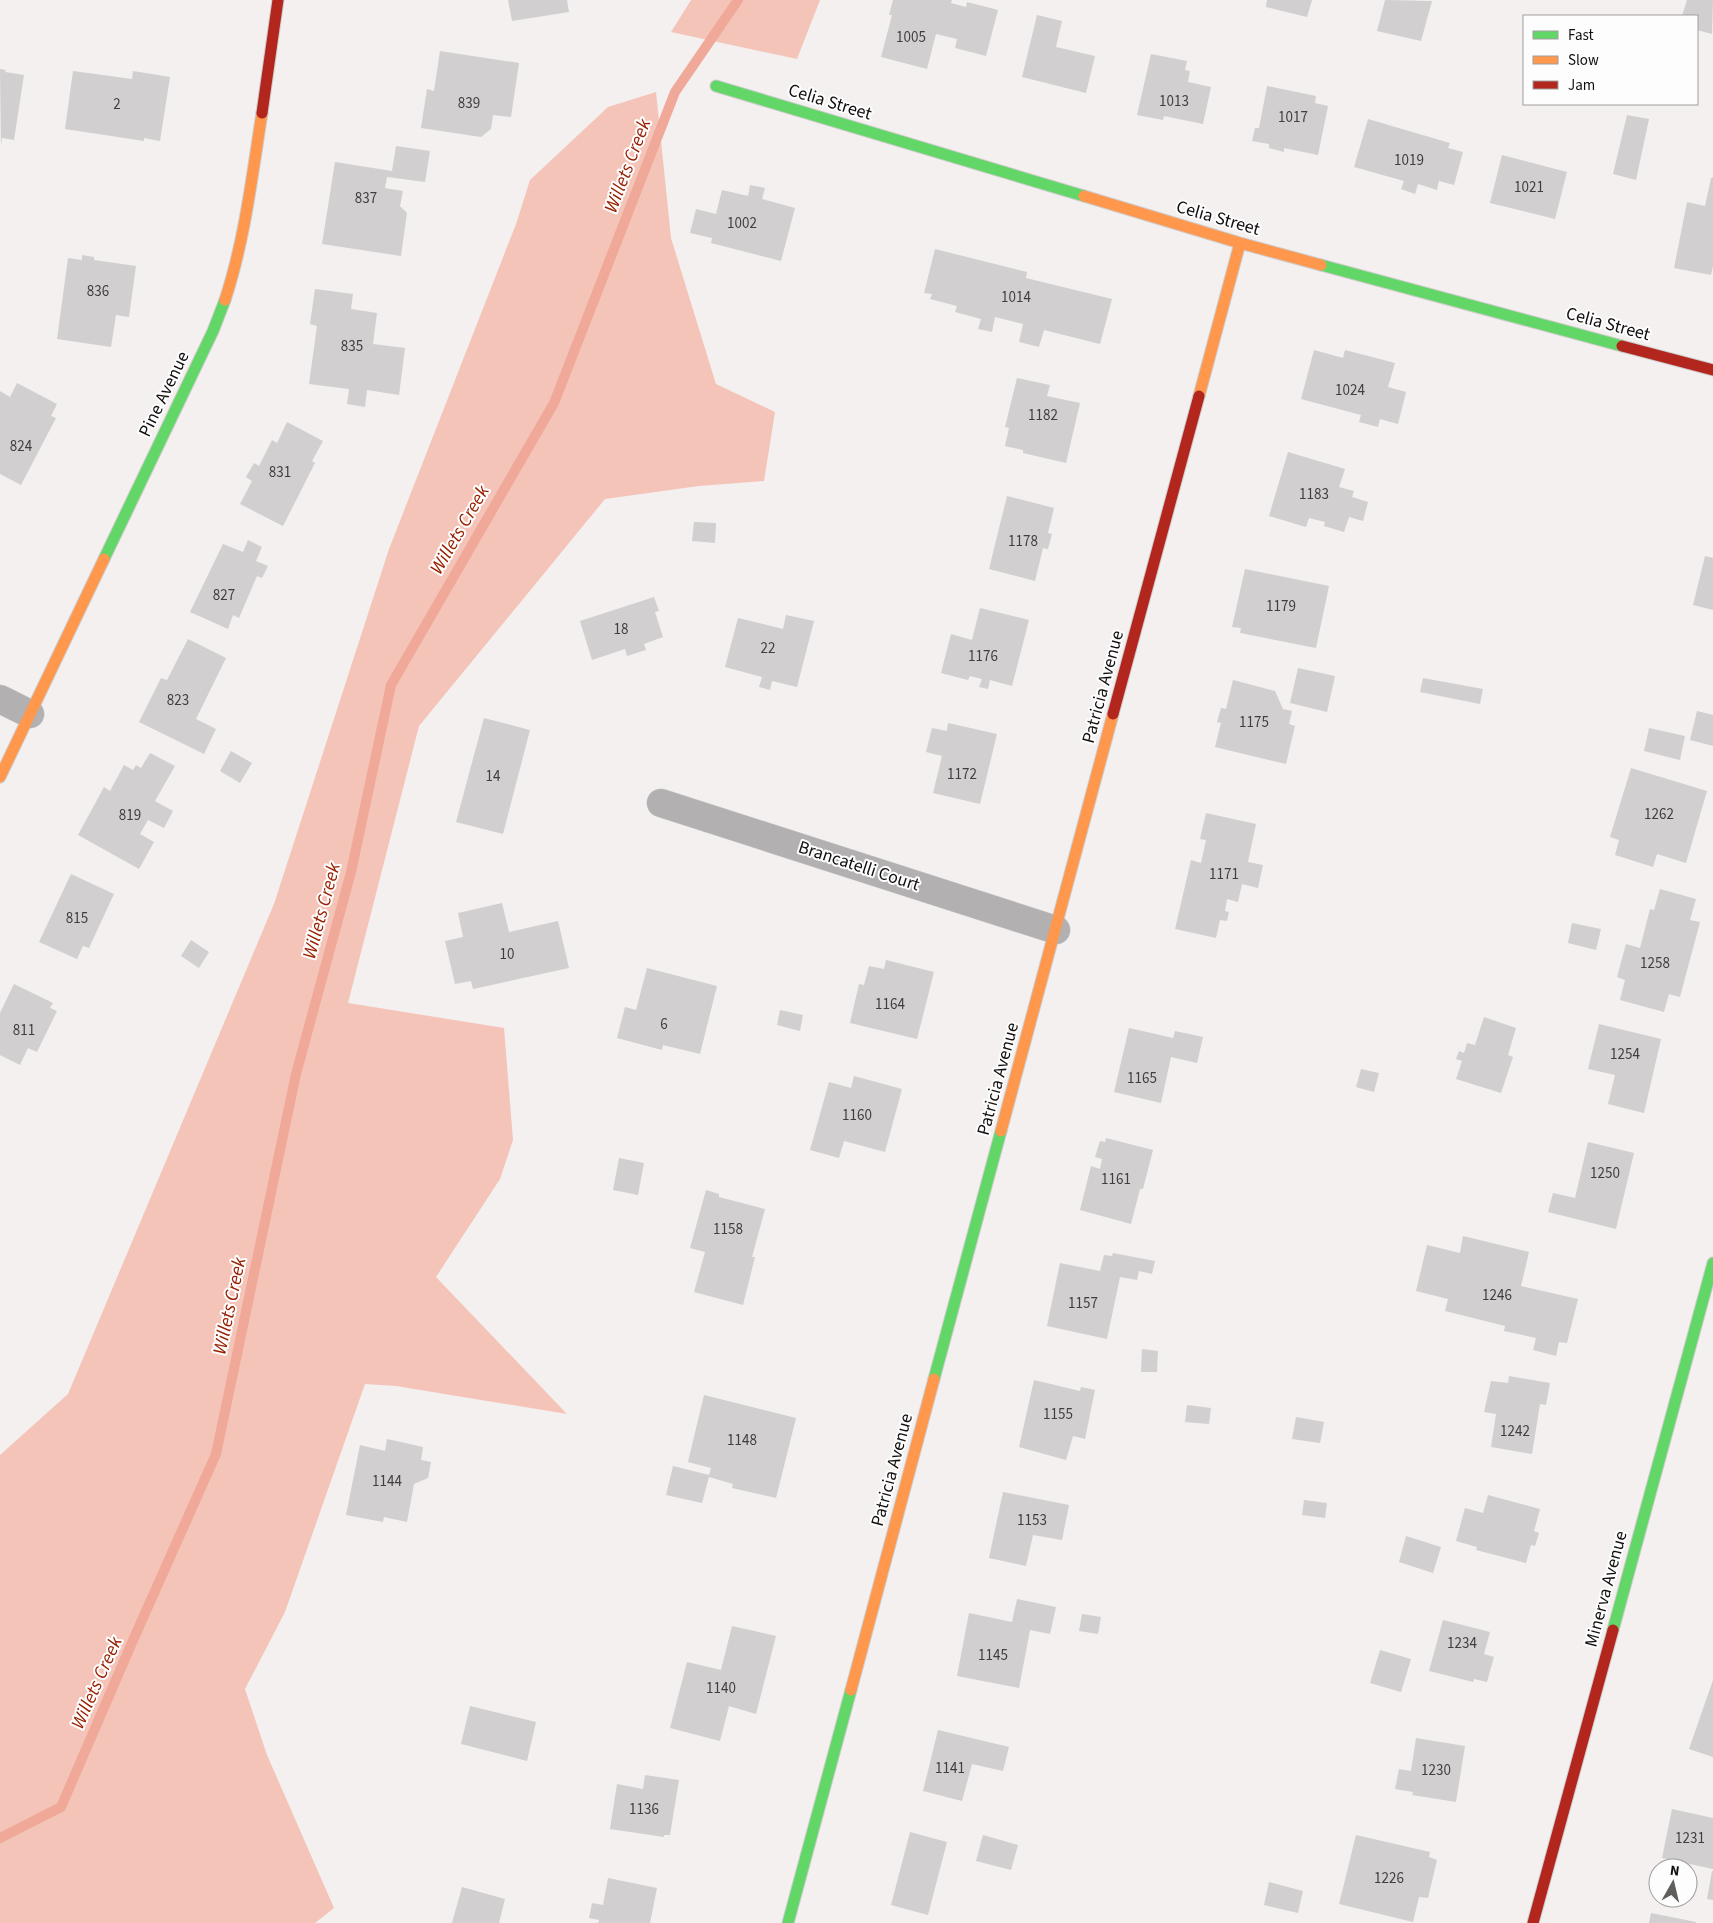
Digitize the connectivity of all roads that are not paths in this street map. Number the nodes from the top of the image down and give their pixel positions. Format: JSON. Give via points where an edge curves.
{"nodes":[{"id":1,"x":278,"y":0,"type":"edge"},
{"id":2,"x":716,"y":86,"type":"dead end"},
{"id":3,"x":1240,"y":243,"type":"junction"},
{"id":4,"x":1713,"y":370,"type":"edge"},
{"id":5,"x":0,"y":700,"type":"edge"},
{"id":6,"x":30,"y":714,"type":"junction"},
{"id":7,"x":0,"y":777,"type":"edge"},
{"id":8,"x":661,"y":803,"type":"dead end"},
{"id":9,"x":1056,"y":930,"type":"junction"},
{"id":10,"x":1713,"y":1263,"type":"edge"},
{"id":11,"x":788,"y":1923,"type":"edge"},
{"id":12,"x":1532,"y":1923,"type":"edge"}],
"edges":[{"from":1,"to":6,"type":"street","name":"Pine Avenue","via":[[246,220],[227,296],[210,339]]},
{"from":2,"to":3,"type":"street","name":"Celia Street"},
{"from":3,"to":4,"type":"street","name":"Celia Street"},
{"from":3,"to":9,"type":"street","name":"Patricia Avenue"},
{"from":5,"to":6,"type":"street"},
{"from":6,"to":7,"type":"street","name":"Pine Avenue"},
{"from":8,"to":9,"type":"street","name":"Brancatelli Court"},
{"from":9,"to":11,"type":"street","name":"Patricia Avenue"},
{"from":10,"to":12,"type":"street","name":"Minerva Avenue"}]}
